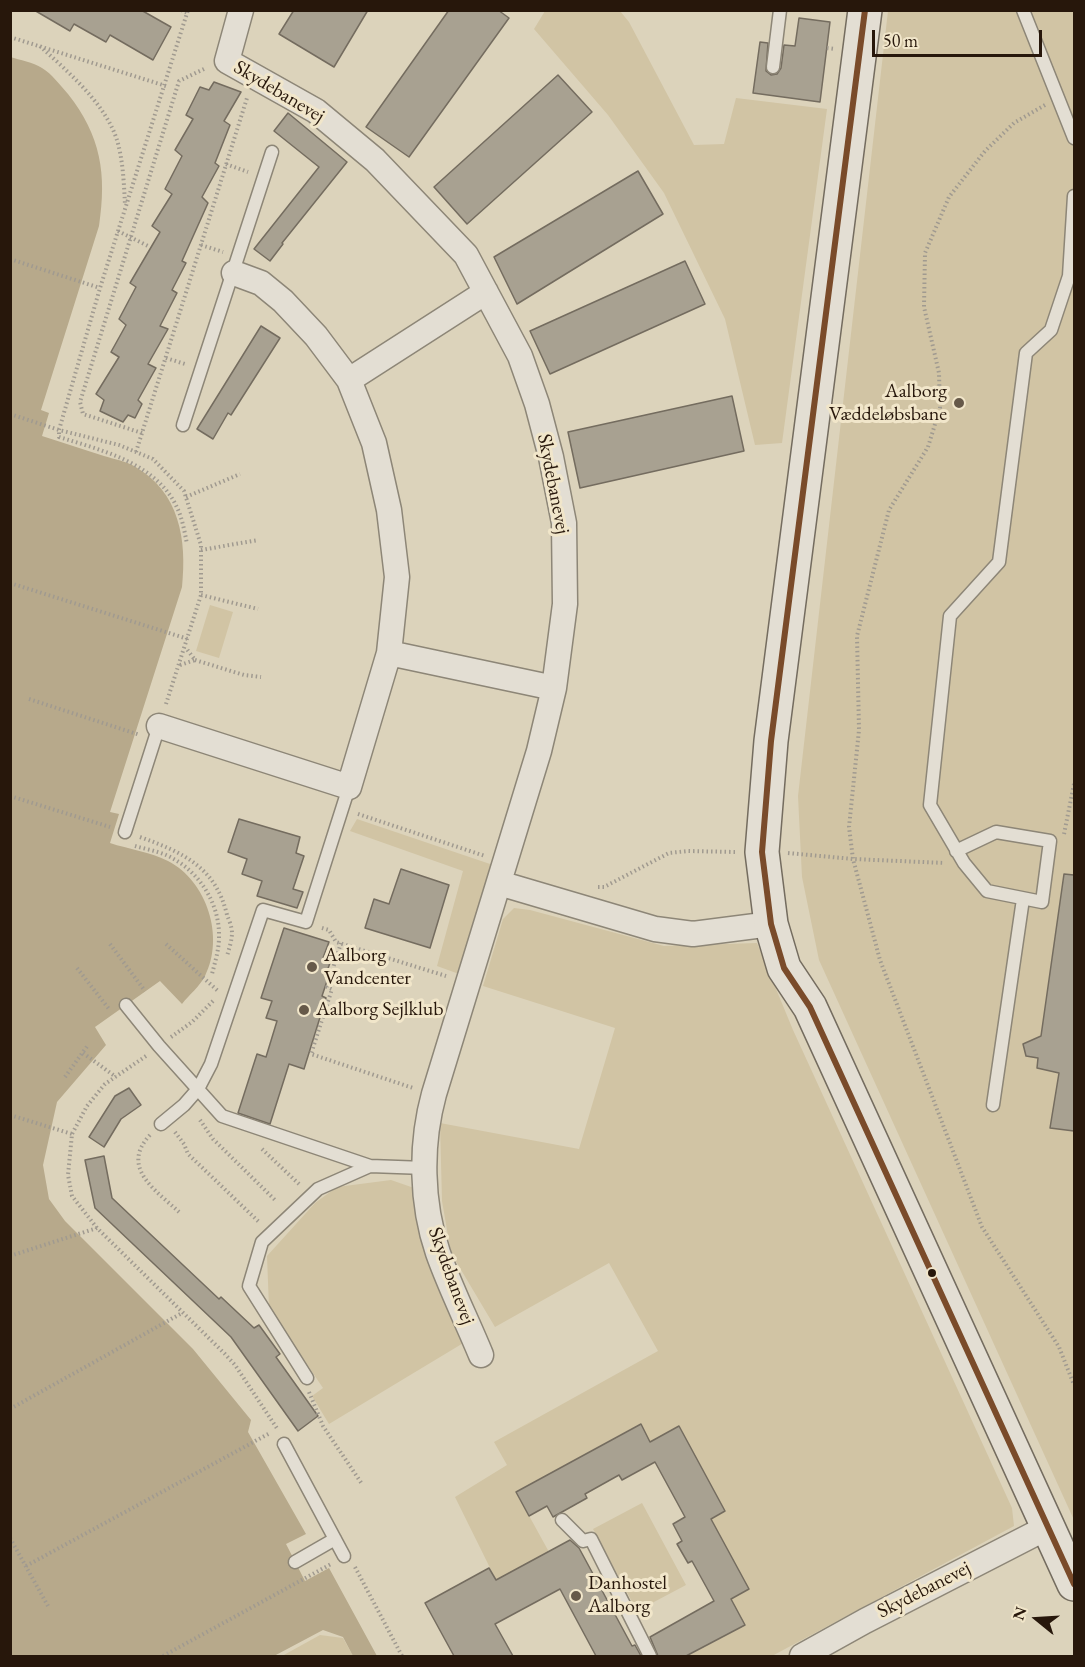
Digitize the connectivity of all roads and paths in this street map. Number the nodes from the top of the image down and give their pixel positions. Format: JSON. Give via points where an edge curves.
{"nodes":[{"id":1,"x":181,"y":10,"type":"edge"},
{"id":2,"x":241,"y":10,"type":"edge"},
{"id":3,"x":780,"y":10,"type":"edge"},
{"id":4,"x":1023,"y":10,"type":"edge"},
{"id":5,"x":860,"y":11,"type":"edge"},
{"id":6,"x":188,"y":12,"type":"edge"},
{"id":7,"x":10,"y":37,"type":"edge"},
{"id":8,"x":40,"y":46,"type":"junction"},
{"id":9,"x":227,"y":61,"type":"junction"},
{"id":10,"x":773,"y":67,"type":"dead end"},
{"id":11,"x":254,"y":76,"type":"junction"},
{"id":12,"x":166,"y":86,"type":"junction"},
{"id":13,"x":1074,"y":138,"type":"edge"},
{"id":14,"x":272,"y":152,"type":"dead end"},
{"id":15,"x":1074,"y":196,"type":"edge"},
{"id":16,"x":125,"y":210,"type":"junction"},
{"id":17,"x":118,"y":231,"type":"junction"},
{"id":18,"x":131,"y":237,"type":"junction"},
{"id":19,"x":148,"y":246,"type":"dead end"},
{"id":20,"x":10,"y":259,"type":"edge"},
{"id":21,"x":234,"y":273,"type":"junction"},
{"id":22,"x":100,"y":288,"type":"junction"},
{"id":23,"x":486,"y":292,"type":"junction"},
{"id":24,"x":349,"y":380,"type":"junction"},
{"id":25,"x":10,"y":414,"type":"edge"},
{"id":26,"x":183,"y":425,"type":"dead end"},
{"id":27,"x":59,"y":430,"type":"junction"},
{"id":28,"x":142,"y":433,"type":"junction"},
{"id":29,"x":136,"y":452,"type":"junction"},
{"id":30,"x":240,"y":474,"type":"dead end"},
{"id":31,"x":186,"y":497,"type":"junction"},
{"id":32,"x":258,"y":540,"type":"dead end"},
{"id":33,"x":187,"y":544,"type":"dead end"},
{"id":34,"x":201,"y":550,"type":"junction"},
{"id":35,"x":10,"y":583,"type":"edge"},
{"id":36,"x":201,"y":595,"type":"junction"},
{"id":37,"x":258,"y":609,"type":"dead end"},
{"id":38,"x":188,"y":639,"type":"junction"},
{"id":39,"x":185,"y":647,"type":"junction"},
{"id":40,"x":389,"y":653,"type":"junction"},
{"id":41,"x":195,"y":660,"type":"junction"},
{"id":42,"x":179,"y":665,"type":"junction"},
{"id":43,"x":261,"y":677,"type":"dead end"},
{"id":44,"x":554,"y":688,"type":"junction"},
{"id":45,"x":29,"y":699,"type":"dead end"},
{"id":46,"x":157,"y":733,"type":"junction"},
{"id":47,"x":1074,"y":784,"type":"edge"},
{"id":48,"x":10,"y":796,"type":"edge"},
{"id":49,"x":346,"y":798,"type":"junction"},
{"id":50,"x":123,"y":831,"type":"junction"},
{"id":51,"x":1050,"y":841,"type":"junction"},
{"id":52,"x":956,"y":851,"type":"junction"},
{"id":53,"x":762,"y":852,"type":"junction"},
{"id":54,"x":964,"y":863,"type":"junction"},
{"id":55,"x":502,"y":873,"type":"junction"},
{"id":56,"x":593,"y":888,"type":"dead end"},
{"id":57,"x":1023,"y":899,"type":"junction"},
{"id":58,"x":306,"y":922,"type":"junction"},
{"id":59,"x":771,"y":924,"type":"junction"},
{"id":60,"x":341,"y":943,"type":"junction"},
{"id":61,"x":110,"y":944,"type":"dead end"},
{"id":62,"x":166,"y":944,"type":"dead end"},
{"id":63,"x":77,"y":968,"type":"dead end"},
{"id":64,"x":212,"y":974,"type":"dead end"},
{"id":65,"x":467,"y":983,"type":"junction"},
{"id":66,"x":146,"y":991,"type":"dead end"},
{"id":67,"x":221,"y":993,"type":"dead end"},
{"id":68,"x":126,"y":1005,"type":"dead end"},
{"id":69,"x":113,"y":1015,"type":"dead end"},
{"id":70,"x":88,"y":1045,"type":"dead end"},
{"id":71,"x":83,"y":1053,"type":"junction"},
{"id":72,"x":65,"y":1077,"type":"dead end"},
{"id":73,"x":117,"y":1077,"type":"dead end"},
{"id":74,"x":198,"y":1089,"type":"junction"},
{"id":75,"x":434,"y":1094,"type":"junction"},
{"id":76,"x":993,"y":1105,"type":"dead end"},
{"id":77,"x":10,"y":1115,"type":"edge"},
{"id":78,"x":164,"y":1122,"type":"junction"},
{"id":79,"x":72,"y":1134,"type":"dead end"},
{"id":80,"x":213,"y":1139,"type":"dead end"},
{"id":81,"x":255,"y":1142,"type":"dead end"},
{"id":82,"x":370,"y":1166,"type":"junction"},
{"id":83,"x":425,"y":1168,"type":"junction"},
{"id":84,"x":311,"y":1196,"type":"junction"},
{"id":85,"x":275,"y":1200,"type":"dead end"},
{"id":86,"x":180,"y":1213,"type":"dead end"},
{"id":87,"x":97,"y":1228,"type":"dead end"},
{"id":88,"x":271,"y":1233,"type":"junction"},
{"id":89,"x":10,"y":1256,"type":"edge"},
{"id":90,"x":182,"y":1313,"type":"dead end"},
{"id":91,"x":481,"y":1355,"type":"dead end"},
{"id":92,"x":307,"y":1378,"type":"joint"},
{"id":93,"x":10,"y":1409,"type":"edge"},
{"id":94,"x":278,"y":1430,"type":"dead end"},
{"id":95,"x":284,"y":1444,"type":"dead end"},
{"id":96,"x":362,"y":1484,"type":"dead end"},
{"id":97,"x":562,"y":1520,"type":"dead end"},
{"id":98,"x":1048,"y":1527,"type":"junction"},
{"id":99,"x":10,"y":1538,"type":"edge"},
{"id":100,"x":335,"y":1539,"type":"junction"},
{"id":101,"x":344,"y":1556,"type":"junction"},
{"id":102,"x":295,"y":1562,"type":"dead end"},
{"id":103,"x":26,"y":1566,"type":"junction"},
{"id":104,"x":1074,"y":1584,"type":"edge"},
{"id":105,"x":48,"y":1606,"type":"dead end"},
{"id":106,"x":163,"y":1656,"type":"edge"},
{"id":107,"x":402,"y":1656,"type":"edge"},
{"id":108,"x":650,"y":1656,"type":"edge"},
{"id":109,"x":802,"y":1656,"type":"edge"}],
"edges":[{"from":1,"to":6,"type":"path"},
{"from":2,"to":9,"type":"street","name":"Skydebanevej"},
{"from":3,"to":10,"type":"lane"},
{"from":4,"to":13,"type":"lane"},
{"from":5,"to":53,"type":"street","via":[[771,741]]},
{"from":6,"to":12,"type":"path"},
{"from":7,"to":8,"type":"path"},
{"from":8,"to":12,"type":"path"},
{"from":8,"to":16,"type":"path","via":[[98,105],[117,140]]},
{"from":9,"to":11,"type":"street","name":"Skydebanevej"},
{"from":9,"to":18,"type":"path","via":[[179,81]]},
{"from":11,"to":23,"type":"street","name":"Skydebanevej","via":[[316,111],[375,159],[466,255]]},
{"from":11,"to":28,"type":"path"},
{"from":12,"to":16,"type":"path"},
{"from":14,"to":21,"type":"lane"},
{"from":15,"to":52,"type":"lane","via":[[1069,276],[1051,330],[1026,353],[999,562],[950,616],[930,805]]},
{"from":16,"to":17,"type":"path"},
{"from":17,"to":18,"type":"path"},
{"from":17,"to":22,"type":"path"},
{"from":18,"to":19,"type":"path"},
{"from":18,"to":28,"type":"path","via":[[80,402],[83,414]]},
{"from":20,"to":22,"type":"path"},
{"from":21,"to":24,"type":"street","via":[[261,283],[283,301]]},
{"from":21,"to":26,"type":"lane"},
{"from":22,"to":27,"type":"path"},
{"from":23,"to":24,"type":"street"},
{"from":23,"to":44,"type":"street","name":"Skydebanevej","via":[[527,374],[551,457],[564,524],[565,603]]},
{"from":24,"to":40,"type":"street","via":[[374,443],[389,510],[397,577]]},
{"from":25,"to":27,"type":"path"},
{"from":27,"to":29,"type":"path"},
{"from":27,"to":33,"type":"path","via":[[59,437],[137,465],[163,486],[179,511]]},
{"from":28,"to":29,"type":"path"},
{"from":29,"to":31,"type":"path","via":[[153,459]]},
{"from":30,"to":31,"type":"path"},
{"from":31,"to":34,"type":"path"},
{"from":32,"to":34,"type":"path"},
{"from":34,"to":36,"type":"path"},
{"from":35,"to":38,"type":"path"},
{"from":36,"to":37,"type":"path"},
{"from":36,"to":38,"type":"path"},
{"from":38,"to":39,"type":"path"},
{"from":39,"to":41,"type":"path"},
{"from":39,"to":42,"type":"path"},
{"from":40,"to":44,"type":"street"},
{"from":40,"to":49,"type":"street"},
{"from":41,"to":42,"type":"path"},
{"from":41,"to":43,"type":"path"},
{"from":42,"to":46,"type":"path"},
{"from":44,"to":55,"type":"street","name":"Skydebanevej"},
{"from":45,"to":46,"type":"path"},
{"from":46,"to":49,"type":"street"},
{"from":46,"to":50,"type":"lane"},
{"from":47,"to":51,"type":"path","via":[[1063,839]]},
{"from":48,"to":50,"type":"path"},
{"from":49,"to":55,"type":"path"},
{"from":49,"to":58,"type":"lane"},
{"from":50,"to":64,"type":"path","via":[[117,840],[166,856],[202,884],[217,916],[219,937]]},
{"from":51,"to":52,"type":"lane","via":[[996,832]]},
{"from":51,"to":57,"type":"lane","via":[[1042,902]]},
{"from":52,"to":54,"type":"lane"},
{"from":53,"to":54,"type":"path"},
{"from":53,"to":56,"type":"path","via":[[669,853],[604,887]]},
{"from":53,"to":59,"type":"street"},
{"from":54,"to":57,"type":"lane","via":[[987,891]]},
{"from":55,"to":59,"type":"street","via":[[655,929],[693,934]]},
{"from":55,"to":65,"type":"street","name":"Skydebanevej"},
{"from":57,"to":76,"type":"lane"},
{"from":58,"to":60,"type":"path","via":[[329,930]]},
{"from":58,"to":74,"type":"lane","via":[[262,910],[211,1064]]},
{"from":59,"to":98,"type":"street","via":[[784,968],[810,1007]]},
{"from":60,"to":65,"type":"path"},
{"from":60,"to":75,"type":"path","via":[[327,987],[332,988],[311,1054]]},
{"from":61,"to":66,"type":"path"},
{"from":62,"to":67,"type":"path"},
{"from":63,"to":69,"type":"path"},
{"from":65,"to":75,"type":"street","name":"Skydebanevej"},
{"from":68,"to":74,"type":"lane"},
{"from":70,"to":71,"type":"path"},
{"from":71,"to":72,"type":"path"},
{"from":71,"to":73,"type":"path"},
{"from":74,"to":78,"type":"lane"},
{"from":74,"to":82,"type":"lane","via":[[222,1116]]},
{"from":75,"to":83,"type":"street","name":"Skydebanevej","via":[[428,1115]]},
{"from":77,"to":79,"type":"path"},
{"from":78,"to":86,"type":"path","via":[[142,1147],[139,1170]]},
{"from":78,"to":88,"type":"path","via":[[188,1154]]},
{"from":80,"to":85,"type":"path"},
{"from":81,"to":84,"type":"path"},
{"from":82,"to":83,"type":"lane"},
{"from":82,"to":84,"type":"lane","via":[[318,1189]]},
{"from":83,"to":91,"type":"street","name":"Skydebanevej","via":[[429,1218],[438,1252]]},
{"from":84,"to":88,"type":"lane"},
{"from":87,"to":89,"type":"path"},
{"from":88,"to":92,"type":"lane","via":[[262,1242],[249,1286]]},
{"from":90,"to":93,"type":"path"},
{"from":92,"to":96,"type":"path","via":[[310,1398],[323,1426]]},
{"from":94,"to":103,"type":"path"},
{"from":95,"to":100,"type":"lane"},
{"from":97,"to":108,"type":"lane","via":[[583,1541],[591,1539]]},
{"from":98,"to":104,"type":"street"},
{"from":98,"to":109,"type":"street","name":"Skydebanevej"},
{"from":99,"to":103,"type":"path"},
{"from":100,"to":101,"type":"lane"},
{"from":100,"to":102,"type":"lane"},
{"from":101,"to":106,"type":"path"},
{"from":101,"to":107,"type":"path","via":[[351,1558]]},
{"from":103,"to":105,"type":"path"}]}
